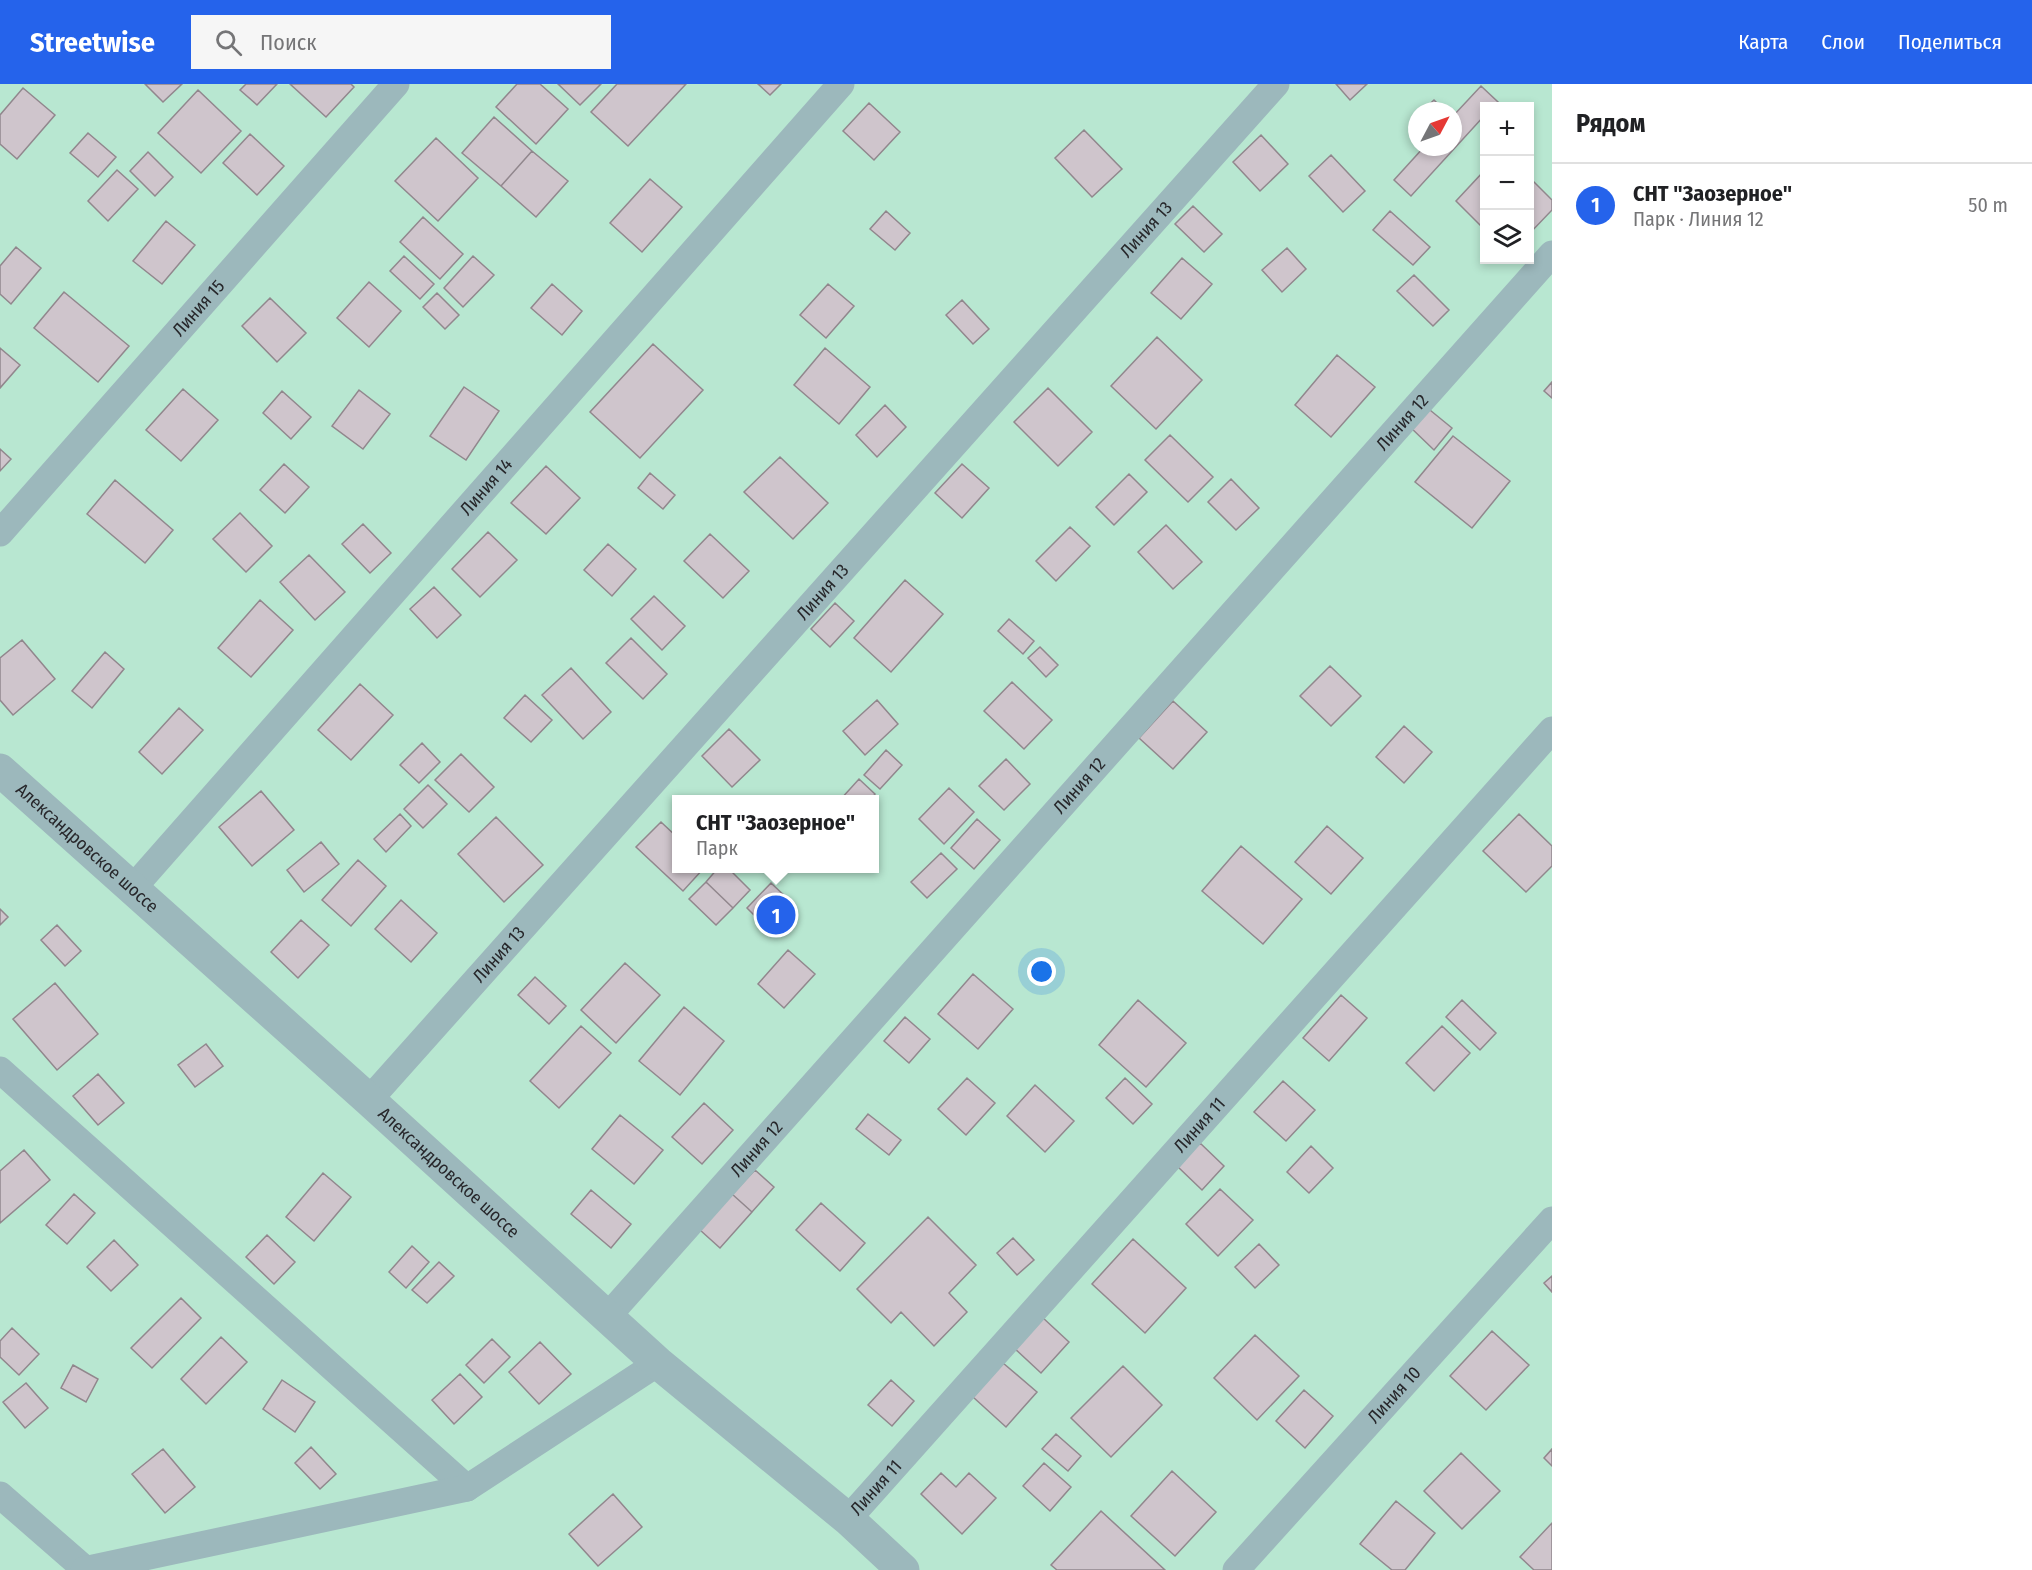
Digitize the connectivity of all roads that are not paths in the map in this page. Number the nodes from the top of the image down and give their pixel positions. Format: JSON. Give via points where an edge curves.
{"nodes":[{"id":1,"x":396,"y":84,"type":"edge"},
{"id":2,"x":841,"y":84,"type":"edge"},
{"id":3,"x":1276,"y":84,"type":"edge"},
{"id":4,"x":1552,"y":254,"type":"edge"},
{"id":5,"x":0,"y":533,"type":"edge"},
{"id":6,"x":1552,"y":730,"type":"edge"},
{"id":7,"x":0,"y":770,"type":"edge"},
{"id":8,"x":132,"y":889,"type":"junction"},
{"id":9,"x":0,"y":1070,"type":"edge"},
{"id":10,"x":369,"y":1100,"type":"junction"},
{"id":11,"x":1552,"y":1220,"type":"edge"},
{"id":12,"x":607,"y":1317,"type":"junction"},
{"id":13,"x":658,"y":1363,"type":"junction"},
{"id":14,"x":467,"y":1488,"type":"junction"},
{"id":15,"x":0,"y":1495,"type":"edge"},
{"id":16,"x":848,"y":1519,"type":"junction"},
{"id":17,"x":85,"y":1570,"type":"edge"},
{"id":18,"x":903,"y":1570,"type":"edge"},
{"id":19,"x":1236,"y":1570,"type":"edge"}],
"edges":[{"from":1,"to":5,"type":"street","name":"Линия 15"},
{"from":2,"to":8,"type":"street","name":"Линия 14"},
{"from":3,"to":10,"type":"street","name":"Линия 13"},
{"from":4,"to":12,"type":"street","name":"Линия 12"},
{"from":6,"to":16,"type":"street","name":"Линия 11"},
{"from":7,"to":8,"type":"street","name":"Александровское шоссе"},
{"from":8,"to":10,"type":"street","name":"Александровское шоссе"},
{"from":9,"to":14,"type":"street"},
{"from":10,"to":12,"type":"street","name":"Александровское шоссе"},
{"from":11,"to":19,"type":"street","name":"Линия 10"},
{"from":12,"to":13,"type":"street","name":"Александровское шоссе"},
{"from":13,"to":14,"type":"street"},
{"from":13,"to":16,"type":"street","name":"Александровское шоссе"},
{"from":14,"to":17,"type":"street"},
{"from":15,"to":17,"type":"street"},
{"from":16,"to":18,"type":"street","name":"Александровское шоссе"}]}
